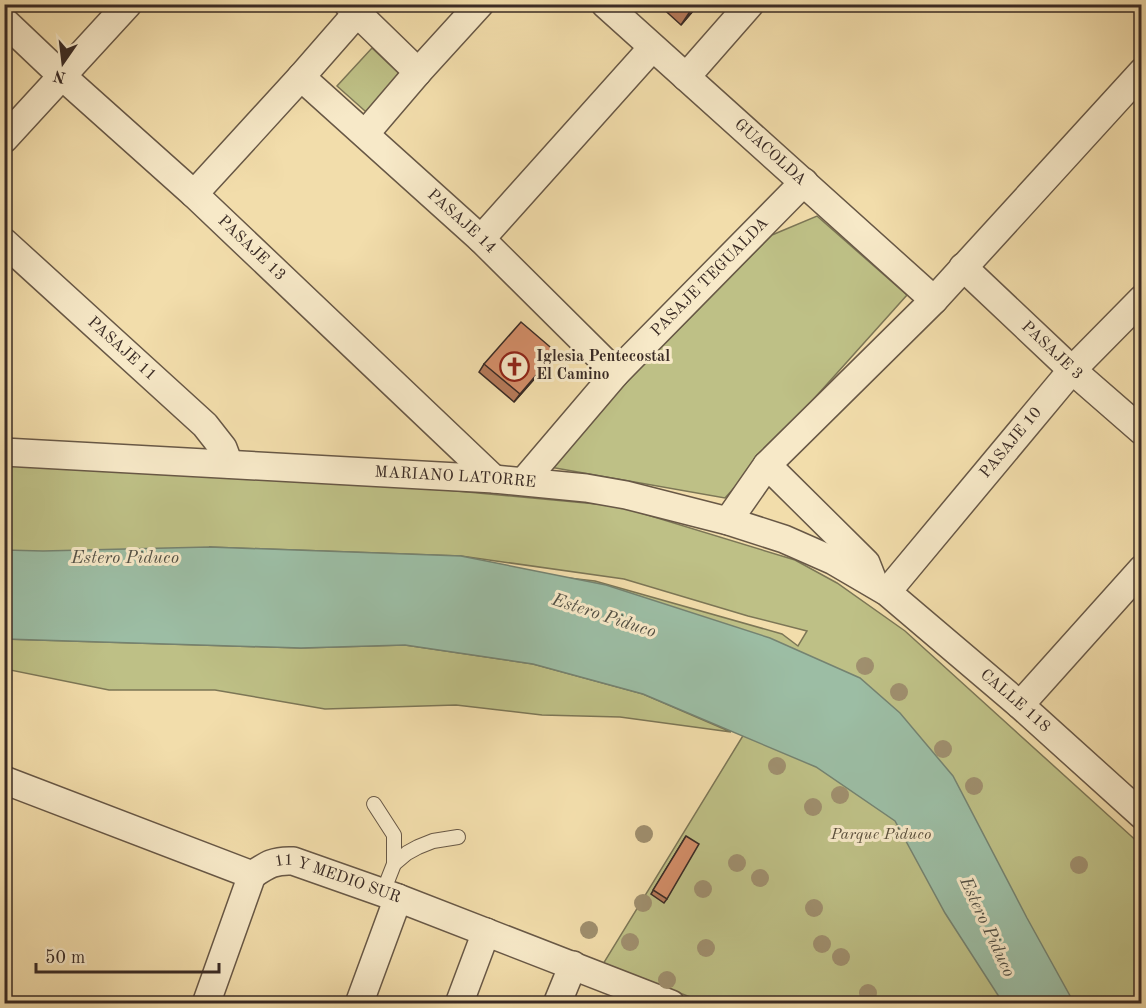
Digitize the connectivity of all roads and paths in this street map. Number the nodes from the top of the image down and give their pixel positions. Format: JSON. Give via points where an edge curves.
{"nodes":[{"id":1,"x":128,"y":4,"type":"edge"},
{"id":2,"x":480,"y":4,"type":"edge"},
{"id":3,"x":605,"y":4,"type":"edge"},
{"id":4,"x":750,"y":4,"type":"edge"},
{"id":5,"x":352,"y":9,"type":"edge"},
{"id":6,"x":4,"y":21,"type":"edge"},
{"id":7,"x":652,"y":48,"type":"junction"},
{"id":8,"x":418,"y":72,"type":"junction"},
{"id":9,"x":1142,"y":72,"type":"edge"},
{"id":10,"x":62,"y":76,"type":"junction"},
{"id":11,"x":301,"y":77,"type":"junction"},
{"id":12,"x":686,"y":77,"type":"junction"},
{"id":13,"x":364,"y":134,"type":"junction"},
{"id":14,"x":4,"y":139,"type":"edge"},
{"id":15,"x":804,"y":182,"type":"junction"},
{"id":16,"x":194,"y":194,"type":"junction"},
{"id":17,"x":481,"y":239,"type":"junction"},
{"id":18,"x":4,"y":242,"type":"edge"},
{"id":19,"x":963,"y":267,"type":"junction"},
{"id":20,"x":1142,"y":299,"type":"edge"},
{"id":21,"x":934,"y":300,"type":"junction"},
{"id":22,"x":1072,"y":370,"type":"junction"},
{"id":23,"x":616,"y":373,"type":"junction"},
{"id":24,"x":1142,"y":431,"type":"edge"},
{"id":25,"x":4,"y":452,"type":"edge"},
{"id":26,"x":229,"y":464,"type":"junction"},
{"id":27,"x":767,"y":465,"type":"junction"},
{"id":28,"x":494,"y":479,"type":"junction"},
{"id":29,"x":524,"y":481,"type":"junction"},
{"id":30,"x":728,"y":521,"type":"junction"},
{"id":31,"x":1142,"y":569,"type":"edge"},
{"id":32,"x":880,"y":588,"type":"junction"},
{"id":33,"x":1020,"y":705,"type":"junction"},
{"id":34,"x":4,"y":780,"type":"edge"},
{"id":35,"x":374,"y":804,"type":"dead end"},
{"id":36,"x":1142,"y":815,"type":"edge"},
{"id":37,"x":458,"y":837,"type":"dead end"},
{"id":38,"x":393,"y":864,"type":"junction"},
{"id":39,"x":252,"y":875,"type":"junction"},
{"id":40,"x":390,"y":895,"type":"junction"},
{"id":41,"x":486,"y":932,"type":"junction"},
{"id":42,"x":573,"y":965,"type":"junction"},
{"id":43,"x":661,"y":1002,"type":"edge"},
{"id":44,"x":206,"y":1004,"type":"edge"},
{"id":45,"x":359,"y":1004,"type":"edge"},
{"id":46,"x":459,"y":1004,"type":"edge"},
{"id":47,"x":558,"y":1004,"type":"edge"}],
"edges":[{"from":1,"to":10,"type":"street"},
{"from":2,"to":8,"type":"street"},
{"from":3,"to":7,"type":"street","name":"GUACOLDA"},
{"from":4,"to":12,"type":"street"},
{"from":5,"to":8,"type":"street"},
{"from":5,"to":11,"type":"street"},
{"from":6,"to":10,"type":"street","name":"PASAJE 13"},
{"from":7,"to":12,"type":"street","name":"GUACOLDA"},
{"from":7,"to":17,"type":"street"},
{"from":8,"to":13,"type":"street"},
{"from":9,"to":19,"type":"street"},
{"from":10,"to":14,"type":"street"},
{"from":10,"to":16,"type":"street","name":"PASAJE 13"},
{"from":11,"to":13,"type":"street","name":"PASAJE 14"},
{"from":11,"to":16,"type":"street"},
{"from":12,"to":15,"type":"street","name":"GUACOLDA"},
{"from":13,"to":17,"type":"street","name":"PASAJE 14"},
{"from":15,"to":21,"type":"street","name":"GUACOLDA"},
{"from":15,"to":23,"type":"street","name":"PASAJE TEGUALDA"},
{"from":16,"to":28,"type":"street","name":"PASAJE 13"},
{"from":17,"to":23,"type":"street","name":"PASAJE 14"},
{"from":18,"to":26,"type":"street","name":"PASAJE 11","via":[[205,424],[223,448]]},
{"from":19,"to":21,"type":"street"},
{"from":19,"to":22,"type":"street","name":"PASAJE 3"},
{"from":20,"to":22,"type":"street","name":"PASAJE 10"},
{"from":21,"to":27,"type":"street"},
{"from":22,"to":24,"type":"street","name":"PASAJE 3"},
{"from":22,"to":32,"type":"street","name":"PASAJE 10"},
{"from":23,"to":29,"type":"street","name":"PASAJE TEGUALDA"},
{"from":25,"to":26,"type":"street","name":"MARIANO LATORRE"},
{"from":26,"to":28,"type":"street","name":"MARIANO LATORRE"},
{"from":27,"to":30,"type":"street"},
{"from":27,"to":32,"type":"street","name":"CALLE 118","via":[[866,563]]},
{"from":28,"to":29,"type":"street","name":"MARIANO LATORRE"},
{"from":29,"to":30,"type":"street","name":"MARIANO LATORRE","via":[[626,495]]},
{"from":30,"to":32,"type":"street","name":"MARIANO LATORRE","via":[[834,561]]},
{"from":31,"to":33,"type":"street"},
{"from":32,"to":33,"type":"street","name":"CALLE 118"},
{"from":33,"to":36,"type":"street","name":"CALLE 118"},
{"from":34,"to":39,"type":"street","name":"11 Y MEDIO SUR"},
{"from":35,"to":38,"type":"lane","via":[[394,835]]},
{"from":37,"to":38,"type":"lane","via":[[418,847]]},
{"from":38,"to":40,"type":"lane"},
{"from":39,"to":40,"type":"street","name":"11 Y MEDIO SUR","via":[[271,863],[293,861]]},
{"from":39,"to":44,"type":"street"},
{"from":40,"to":41,"type":"street","name":"11 Y MEDIO SUR"},
{"from":40,"to":45,"type":"street"},
{"from":41,"to":42,"type":"street","name":"11 Y MEDIO SUR"},
{"from":41,"to":46,"type":"street"},
{"from":42,"to":43,"type":"street","name":"11 Y MEDIO SUR"},
{"from":42,"to":47,"type":"street"}]}
